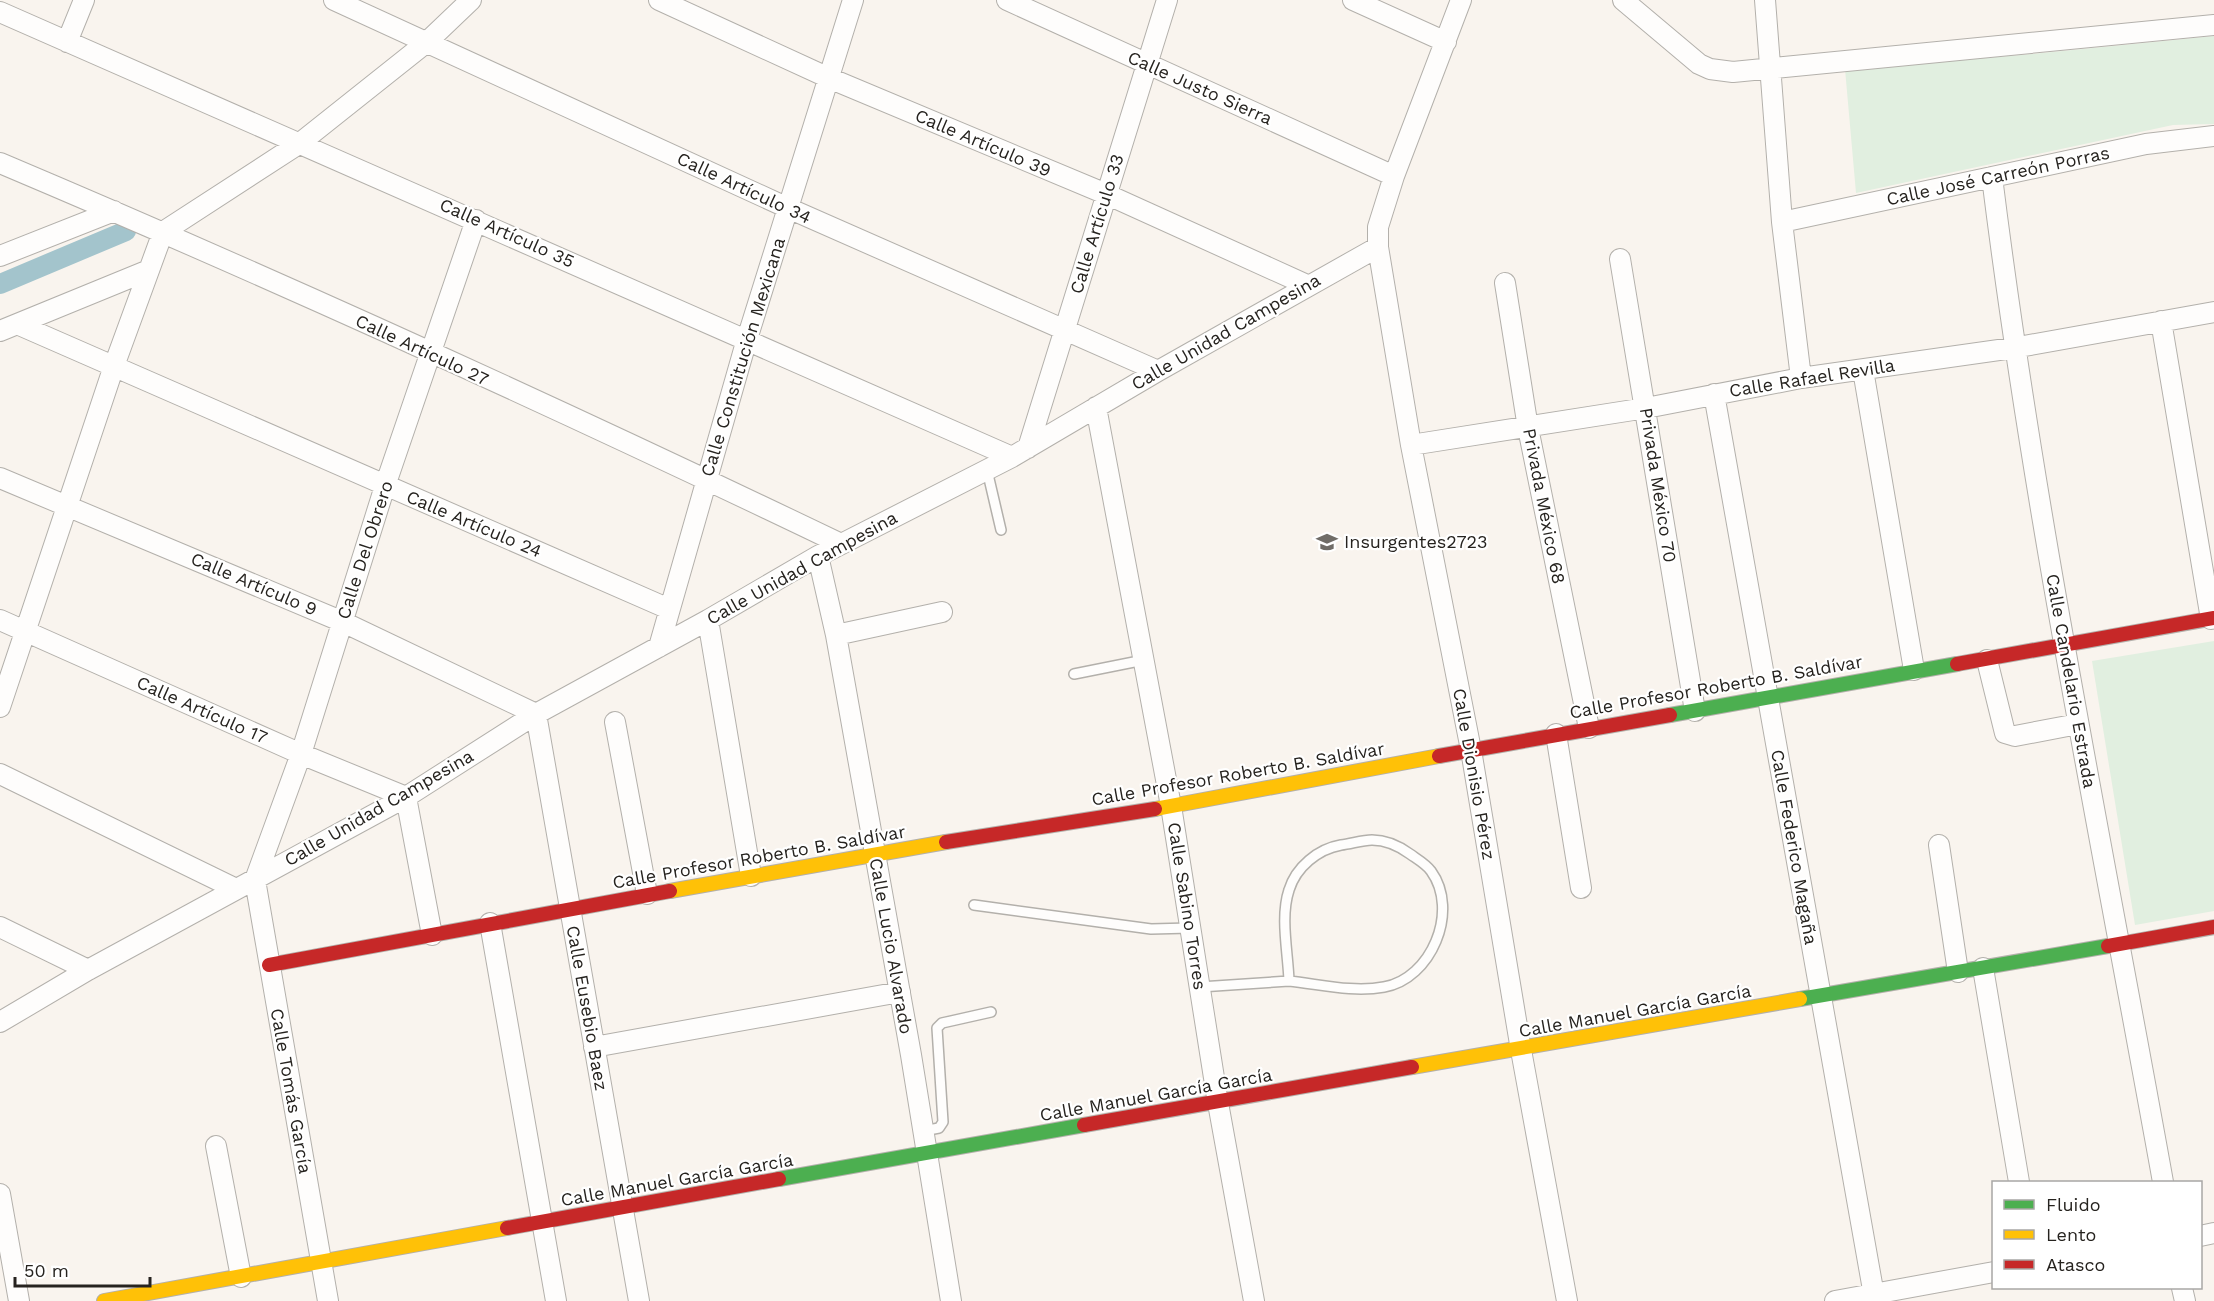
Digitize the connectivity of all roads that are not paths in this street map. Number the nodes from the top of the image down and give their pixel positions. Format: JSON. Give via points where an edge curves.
{"nodes":[{"id":1,"x":84,"y":0,"type":"edge"},
{"id":2,"x":334,"y":0,"type":"edge"},
{"id":3,"x":471,"y":0,"type":"edge"},
{"id":4,"x":659,"y":0,"type":"edge"},
{"id":5,"x":853,"y":0,"type":"edge"},
{"id":6,"x":1007,"y":0,"type":"edge"},
{"id":7,"x":1167,"y":0,"type":"edge"},
{"id":8,"x":1353,"y":0,"type":"edge"},
{"id":9,"x":1461,"y":0,"type":"edge"},
{"id":10,"x":1623,"y":0,"type":"edge"},
{"id":11,"x":1765,"y":0,"type":"edge"},
{"id":12,"x":0,"y":12,"type":"edge"},
{"id":13,"x":2214,"y":25,"type":"edge"},
{"id":14,"x":67,"y":42,"type":"junction"},
{"id":15,"x":428,"y":42,"type":"junction"},
{"id":16,"x":1446,"y":42,"type":"junction"},
{"id":17,"x":1146,"y":64,"type":"junction"},
{"id":18,"x":1770,"y":68,"type":"junction"},
{"id":19,"x":829,"y":78,"type":"junction"},
{"id":20,"x":2214,"y":136,"type":"edge"},
{"id":21,"x":300,"y":143,"type":"junction"},
{"id":22,"x":0,"y":163,"type":"edge"},
{"id":23,"x":1394,"y":176,"type":"junction"},
{"id":24,"x":1992,"y":177,"type":"junction"},
{"id":25,"x":1106,"y":194,"type":"junction"},
{"id":26,"x":788,"y":208,"type":"junction"},
{"id":27,"x":114,"y":211,"type":"junction"},
{"id":28,"x":476,"y":219,"type":"junction"},
{"id":29,"x":1782,"y":222,"type":"junction"},
{"id":30,"x":163,"y":232,"type":"junction"},
{"id":31,"x":1378,"y":247,"type":"junction"},
{"id":32,"x":0,"y":256,"type":"edge"},
{"id":33,"x":1620,"y":259,"type":"dead end"},
{"id":34,"x":148,"y":270,"type":"junction"},
{"id":35,"x":1505,"y":283,"type":"dead end"},
{"id":36,"x":1307,"y":285,"type":"junction"},
{"id":37,"x":2214,"y":312,"type":"edge"},
{"id":38,"x":2160,"y":321,"type":"junction"},
{"id":39,"x":9,"y":328,"type":"edge"},
{"id":40,"x":1064,"y":329,"type":"junction"},
{"id":41,"x":747,"y":339,"type":"junction"},
{"id":42,"x":2013,"y":348,"type":"junction"},
{"id":43,"x":429,"y":352,"type":"junction"},
{"id":44,"x":114,"y":366,"type":"junction"},
{"id":45,"x":1863,"y":370,"type":"junction"},
{"id":46,"x":1158,"y":371,"type":"junction"},
{"id":47,"x":1801,"y":378,"type":"junction"},
{"id":48,"x":1714,"y":394,"type":"junction"},
{"id":49,"x":1096,"y":406,"type":"junction"},
{"id":50,"x":1646,"y":408,"type":"junction"},
{"id":51,"x":1528,"y":428,"type":"junction"},
{"id":52,"x":1411,"y":445,"type":"junction"},
{"id":53,"x":1020,"y":452,"type":"junction"},
{"id":54,"x":987,"y":470,"type":"junction"},
{"id":55,"x":0,"y":478,"type":"edge"},
{"id":56,"x":705,"y":479,"type":"junction"},
{"id":57,"x":385,"y":486,"type":"junction"},
{"id":58,"x":67,"y":504,"type":"junction"},
{"id":59,"x":1001,"y":530,"type":"dead end"},
{"id":60,"x":841,"y":544,"type":"junction"},
{"id":61,"x":818,"y":556,"type":"junction"},
{"id":62,"x":669,"y":609,"type":"junction"},
{"id":63,"x":942,"y":612,"type":"dead end"},
{"id":64,"x":2212,"y":618,"type":"edge"},
{"id":65,"x":0,"y":620,"type":"edge"},
{"id":66,"x":708,"y":620,"type":"junction"},
{"id":67,"x":343,"y":622,"type":"junction"},
{"id":68,"x":26,"y":631,"type":"junction"},
{"id":69,"x":836,"y":635,"type":"junction"},
{"id":70,"x":2064,"y":645,"type":"junction"},
{"id":71,"x":659,"y":646,"type":"junction"},
{"id":72,"x":1144,"y":660,"type":"junction"},
{"id":73,"x":1987,"y":660,"type":"junction"},
{"id":74,"x":1914,"y":670,"type":"junction"},
{"id":75,"x":1074,"y":674,"type":"dead end"},
{"id":76,"x":1767,"y":699,"type":"junction"},
{"id":77,"x":0,"y":707,"type":"edge"},
{"id":78,"x":1695,"y":711,"type":"junction"},
{"id":79,"x":536,"y":714,"type":"junction"},
{"id":80,"x":615,"y":722,"type":"dead end"},
{"id":81,"x":2078,"y":724,"type":"junction"},
{"id":82,"x":1589,"y":728,"type":"junction"},
{"id":83,"x":1556,"y":734,"type":"junction"},
{"id":84,"x":1471,"y":750,"type":"junction"},
{"id":85,"x":301,"y":754,"type":"junction"},
{"id":86,"x":0,"y":774,"type":"edge"},
{"id":87,"x":406,"y":796,"type":"junction"},
{"id":88,"x":1171,"y":806,"type":"junction"},
{"id":89,"x":1939,"y":845,"type":"dead end"},
{"id":90,"x":874,"y":854,"type":"junction"},
{"id":91,"x":752,"y":876,"type":"junction"},
{"id":92,"x":255,"y":880,"type":"junction"},
{"id":93,"x":236,"y":888,"type":"junction"},
{"id":94,"x":1581,"y":888,"type":"dead end"},
{"id":95,"x":647,"y":894,"type":"junction"},
{"id":96,"x":974,"y":905,"type":"dead end"},
{"id":97,"x":570,"y":910,"type":"junction"},
{"id":98,"x":490,"y":923,"type":"junction"},
{"id":99,"x":0,"y":927,"type":"edge"},
{"id":100,"x":2214,"y":927,"type":"edge"},
{"id":101,"x":1191,"y":928,"type":"junction"},
{"id":102,"x":432,"y":935,"type":"junction"},
{"id":103,"x":2120,"y":944,"type":"junction"},
{"id":104,"x":269,"y":965,"type":"junction"},
{"id":105,"x":1983,"y":968,"type":"junction"},
{"id":106,"x":88,"y":970,"type":"junction"},
{"id":107,"x":1958,"y":972,"type":"junction"},
{"id":108,"x":1289,"y":981,"type":"junction"},
{"id":109,"x":1200,"y":987,"type":"junction"},
{"id":110,"x":900,"y":992,"type":"junction"},
{"id":111,"x":1821,"y":996,"type":"junction"},
{"id":112,"x":991,"y":1012,"type":"dead end"},
{"id":113,"x":0,"y":1022,"type":"edge"},
{"id":114,"x":594,"y":1047,"type":"junction"},
{"id":115,"x":1521,"y":1050,"type":"junction"},
{"id":116,"x":1218,"y":1103,"type":"junction"},
{"id":117,"x":923,"y":1131,"type":"junction"},
{"id":118,"x":216,"y":1146,"type":"dead end"},
{"id":119,"x":927,"y":1152,"type":"junction"},
{"id":120,"x":2019,"y":1181,"type":"edge"},
{"id":121,"x":2163,"y":1181,"type":"edge"},
{"id":122,"x":0,"y":1194,"type":"edge"},
{"id":123,"x":623,"y":1208,"type":"junction"},
{"id":124,"x":542,"y":1223,"type":"junction"},
{"id":125,"x":321,"y":1262,"type":"junction"},
{"id":126,"x":1992,"y":1272,"type":"edge"},
{"id":127,"x":241,"y":1277,"type":"junction"},
{"id":128,"x":1875,"y":1298,"type":"edge"},
{"id":129,"x":19,"y":1301,"type":"edge"},
{"id":130,"x":105,"y":1301,"type":"edge"},
{"id":131,"x":328,"y":1301,"type":"edge"},
{"id":132,"x":556,"y":1301,"type":"edge"},
{"id":133,"x":639,"y":1301,"type":"edge"},
{"id":134,"x":951,"y":1301,"type":"edge"},
{"id":135,"x":1254,"y":1301,"type":"edge"},
{"id":136,"x":1567,"y":1301,"type":"edge"},
{"id":137,"x":1835,"y":1301,"type":"edge"}],
"edges":[{"from":1,"to":14,"type":"street"},
{"from":2,"to":15,"type":"street","name":"Calle Artículo 34"},
{"from":3,"to":15,"type":"street"},
{"from":4,"to":19,"type":"street","name":"Calle Artículo 39"},
{"from":5,"to":19,"type":"street","name":"Calle Constitución Mexicana"},
{"from":6,"to":17,"type":"street","name":"Calle Justo Sierra"},
{"from":7,"to":17,"type":"street","name":"Calle Artículo 33"},
{"from":8,"to":16,"type":"street"},
{"from":9,"to":16,"type":"street"},
{"from":10,"to":18,"type":"street","via":[[1699,64],[1733,72]]},
{"from":11,"to":18,"type":"street"},
{"from":12,"to":14,"type":"street","name":"Calle Artículo 35"},
{"from":13,"to":18,"type":"street"},
{"from":14,"to":21,"type":"street","name":"Calle Artículo 35"},
{"from":15,"to":21,"type":"street"},
{"from":15,"to":26,"type":"street","name":"Calle Artículo 34"},
{"from":16,"to":23,"type":"street"},
{"from":17,"to":23,"type":"street","name":"Calle Justo Sierra"},
{"from":17,"to":25,"type":"street","name":"Calle Artículo 33"},
{"from":18,"to":29,"type":"street"},
{"from":19,"to":25,"type":"street","name":"Calle Artículo 39"},
{"from":19,"to":26,"type":"street","name":"Calle Constitución Mexicana"},
{"from":20,"to":24,"type":"street","name":"Calle José Carreón Porras","via":[[2166,140]]},
{"from":21,"to":28,"type":"street","name":"Calle Artículo 35"},
{"from":21,"to":30,"type":"street"},
{"from":22,"to":27,"type":"street","name":"Calle Artículo 27"},
{"from":23,"to":31,"type":"street","via":[[1378,227]]},
{"from":24,"to":29,"type":"street","name":"Calle José Carreón Porras"},
{"from":24,"to":42,"type":"street","name":"Calle Candelario Estrada"},
{"from":25,"to":36,"type":"street","name":"Calle Artículo 39"},
{"from":25,"to":40,"type":"street","name":"Calle Artículo 33"},
{"from":26,"to":40,"type":"street","name":"Calle Artículo 34"},
{"from":26,"to":41,"type":"street","name":"Calle Constitución Mexicana"},
{"from":27,"to":30,"type":"street","name":"Calle Artículo 27"},
{"from":27,"to":32,"type":"street"},
{"from":28,"to":41,"type":"street","name":"Calle Artículo 35"},
{"from":28,"to":43,"type":"street","name":"Calle Del Obrero"},
{"from":29,"to":47,"type":"street"},
{"from":30,"to":34,"type":"street"},
{"from":30,"to":43,"type":"street","name":"Calle Artículo 27"},
{"from":31,"to":36,"type":"street","name":"Calle Unidad Campesina"},
{"from":31,"to":52,"type":"street","name":"Calle Dionisio Pérez"},
{"from":33,"to":50,"type":"street","name":"Privada México 70"},
{"from":34,"to":39,"type":"street"},
{"from":34,"to":44,"type":"street"},
{"from":35,"to":51,"type":"street","name":"Privada México 68"},
{"from":36,"to":46,"type":"street","name":"Calle Unidad Campesina"},
{"from":37,"to":38,"type":"street","name":"Calle Rafael Revilla"},
{"from":38,"to":42,"type":"street","name":"Calle Rafael Revilla"},
{"from":38,"to":64,"type":"street"},
{"from":39,"to":44,"type":"street","name":"Calle Artículo 24"},
{"from":40,"to":46,"type":"street","name":"Calle Artículo 34"},
{"from":40,"to":53,"type":"street","name":"Calle Artículo 33"},
{"from":41,"to":53,"type":"street","name":"Calle Artículo 35"},
{"from":41,"to":56,"type":"street","name":"Calle Constitución Mexicana"},
{"from":42,"to":45,"type":"street","name":"Calle Rafael Revilla"},
{"from":42,"to":70,"type":"street","name":"Calle Candelario Estrada"},
{"from":43,"to":56,"type":"street","name":"Calle Artículo 27"},
{"from":43,"to":57,"type":"street","name":"Calle Del Obrero"},
{"from":44,"to":57,"type":"street","name":"Calle Artículo 24"},
{"from":44,"to":58,"type":"street"},
{"from":45,"to":47,"type":"street","name":"Calle Rafael Revilla"},
{"from":45,"to":74,"type":"street"},
{"from":46,"to":49,"type":"street","name":"Calle Unidad Campesina"},
{"from":47,"to":48,"type":"street","name":"Calle Rafael Revilla"},
{"from":48,"to":50,"type":"street","name":"Calle Rafael Revilla"},
{"from":48,"to":76,"type":"street","name":"Calle Federico Magaña"},
{"from":49,"to":53,"type":"street","name":"Calle Unidad Campesina"},
{"from":49,"to":72,"type":"street","name":"Calle Sabino Torres"},
{"from":50,"to":51,"type":"street","name":"Calle Rafael Revilla"},
{"from":50,"to":78,"type":"street","name":"Privada México 70"},
{"from":51,"to":52,"type":"street","name":"Calle Rafael Revilla"},
{"from":51,"to":82,"type":"street","name":"Privada México 68"},
{"from":52,"to":84,"type":"street","name":"Calle Dionisio Pérez"},
{"from":53,"to":54,"type":"street","name":"Calle Unidad Campesina"},
{"from":54,"to":59,"type":"lane"},
{"from":54,"to":60,"type":"street","name":"Calle Unidad Campesina"},
{"from":55,"to":58,"type":"street","name":"Calle Artículo 9"},
{"from":56,"to":60,"type":"street","name":"Calle Artículo 27"},
{"from":56,"to":62,"type":"street","name":"Calle Constitución Mexicana"},
{"from":57,"to":62,"type":"street","name":"Calle Artículo 24"},
{"from":57,"to":67,"type":"street","name":"Calle Del Obrero"},
{"from":58,"to":67,"type":"street","name":"Calle Artículo 9"},
{"from":58,"to":68,"type":"street"},
{"from":60,"to":61,"type":"street","name":"Calle Unidad Campesina"},
{"from":61,"to":66,"type":"street","name":"Calle Unidad Campesina"},
{"from":61,"to":69,"type":"street","name":"Calle Lucio Alvarado"},
{"from":62,"to":71,"type":"street","name":"Calle Constitución Mexicana"},
{"from":63,"to":69,"type":"street"},
{"from":64,"to":70,"type":"street","name":"Calle Profesor Roberto B. Saldívar"},
{"from":65,"to":68,"type":"street","name":"Calle Artículo 17"},
{"from":66,"to":71,"type":"street","name":"Calle Unidad Campesina"},
{"from":66,"to":91,"type":"street"},
{"from":67,"to":79,"type":"street","name":"Calle Artículo 9"},
{"from":67,"to":85,"type":"street","name":"Calle Del Obrero"},
{"from":68,"to":77,"type":"street"},
{"from":68,"to":85,"type":"street","name":"Calle Artículo 17"},
{"from":69,"to":90,"type":"street","name":"Calle Lucio Alvarado"},
{"from":70,"to":73,"type":"street","name":"Calle Profesor Roberto B. Saldívar"},
{"from":70,"to":81,"type":"street","name":"Calle Candelario Estrada"},
{"from":71,"to":79,"type":"street","name":"Calle Unidad Campesina"},
{"from":72,"to":75,"type":"lane"},
{"from":72,"to":88,"type":"street","name":"Calle Sabino Torres"},
{"from":73,"to":74,"type":"street","name":"Calle Profesor Roberto B. Saldívar"},
{"from":73,"to":81,"type":"street","via":[[2005,733],[2015,736]]},
{"from":74,"to":76,"type":"street","name":"Calle Profesor Roberto B. Saldívar"},
{"from":76,"to":78,"type":"street","name":"Calle Profesor Roberto B. Saldívar"},
{"from":76,"to":111,"type":"street","name":"Calle Federico Magaña"},
{"from":78,"to":82,"type":"street","name":"Calle Profesor Roberto B. Saldívar"},
{"from":79,"to":87,"type":"street","name":"Calle Unidad Campesina"},
{"from":79,"to":97,"type":"street","name":"Calle Eusebio Baez"},
{"from":80,"to":95,"type":"street"},
{"from":81,"to":103,"type":"street","name":"Calle Candelario Estrada"},
{"from":82,"to":83,"type":"street","name":"Calle Profesor Roberto B. Saldívar"},
{"from":83,"to":84,"type":"street","name":"Calle Profesor Roberto B. Saldívar"},
{"from":83,"to":94,"type":"street"},
{"from":84,"to":88,"type":"street","name":"Calle Profesor Roberto B. Saldívar"},
{"from":84,"to":115,"type":"street","name":"Calle Dionisio Pérez"},
{"from":85,"to":87,"type":"street","name":"Calle Artículo 17"},
{"from":85,"to":92,"type":"street","name":"Calle Del Obrero"},
{"from":86,"to":93,"type":"street"},
{"from":87,"to":92,"type":"street","name":"Calle Unidad Campesina"},
{"from":87,"to":102,"type":"street"},
{"from":88,"to":90,"type":"street","name":"Calle Profesor Roberto B. Saldívar"},
{"from":88,"to":101,"type":"street","name":"Calle Sabino Torres"},
{"from":89,"to":107,"type":"street"},
{"from":90,"to":91,"type":"street","name":"Calle Profesor Roberto B. Saldívar"},
{"from":90,"to":110,"type":"street","name":"Calle Lucio Alvarado"},
{"from":91,"to":95,"type":"street","name":"Calle Profesor Roberto B. Saldívar"},
{"from":92,"to":93,"type":"street","name":"Calle Unidad Campesina"},
{"from":92,"to":104,"type":"street","name":"Calle Tomás García"},
{"from":93,"to":106,"type":"street","name":"Calle Unidad Campesina"},
{"from":95,"to":97,"type":"street","name":"Calle Profesor Roberto B. Saldívar"},
{"from":96,"to":101,"type":"lane","via":[[1151,929]]},
{"from":97,"to":98,"type":"street","name":"Calle Profesor Roberto B. Saldívar"},
{"from":97,"to":114,"type":"street","name":"Calle Eusebio Baez"},
{"from":98,"to":102,"type":"street","name":"Calle Profesor Roberto B. Saldívar"},
{"from":98,"to":124,"type":"street"},
{"from":99,"to":106,"type":"street"},
{"from":100,"to":103,"type":"street","name":"Calle Manuel García García"},
{"from":101,"to":109,"type":"street","name":"Calle Sabino Torres"},
{"from":102,"to":104,"type":"street","name":"Calle Profesor Roberto B. Saldívar"},
{"from":103,"to":105,"type":"street","name":"Calle Manuel García García"},
{"from":103,"to":121,"type":"street","name":"Calle Candelario Estrada"},
{"from":104,"to":125,"type":"street","name":"Calle Tomás García"},
{"from":105,"to":107,"type":"street","name":"Calle Manuel García García"},
{"from":105,"to":120,"type":"street"},
{"from":106,"to":113,"type":"street","name":"Calle Unidad Campesina"},
{"from":107,"to":111,"type":"street","name":"Calle Manuel García García"},
{"from":108,"to":108,"type":"lane","via":[[1362,989],[1385,987],[1406,979],[1426,960],[1439,933],[1443,912],[1431,872],[1396,844],[1372,840],[1328,848],[1314,855],[1289,887]]},
{"from":108,"to":109,"type":"lane"},
{"from":109,"to":116,"type":"street","name":"Calle Sabino Torres"},
{"from":110,"to":114,"type":"street"},
{"from":110,"to":117,"type":"street","name":"Calle Lucio Alvarado"},
{"from":111,"to":115,"type":"street","name":"Calle Manuel García García"},
{"from":111,"to":128,"type":"street","name":"Calle Federico Magaña"},
{"from":112,"to":117,"type":"lane","via":[[939,1025],[943,1122],[939,1128]]},
{"from":114,"to":123,"type":"street","name":"Calle Eusebio Baez"},
{"from":115,"to":116,"type":"street","name":"Calle Manuel García García"},
{"from":115,"to":136,"type":"street","name":"Calle Dionisio Pérez"},
{"from":116,"to":119,"type":"street","name":"Calle Manuel García García"},
{"from":116,"to":135,"type":"street","name":"Calle Sabino Torres"},
{"from":117,"to":119,"type":"street","name":"Calle Lucio Alvarado"},
{"from":118,"to":127,"type":"street"},
{"from":119,"to":123,"type":"street","name":"Calle Manuel García García"},
{"from":119,"to":134,"type":"street","name":"Calle Lucio Alvarado"},
{"from":122,"to":129,"type":"street"},
{"from":123,"to":124,"type":"street","name":"Calle Manuel García García"},
{"from":123,"to":133,"type":"street","name":"Calle Eusebio Baez"},
{"from":124,"to":125,"type":"street","name":"Calle Manuel García García"},
{"from":124,"to":132,"type":"street"},
{"from":125,"to":127,"type":"street","name":"Calle Manuel García García"},
{"from":125,"to":131,"type":"street","name":"Calle Tomás García"},
{"from":126,"to":128,"type":"street"},
{"from":127,"to":130,"type":"street","name":"Calle Manuel García García"},
{"from":128,"to":137,"type":"street"}]}
